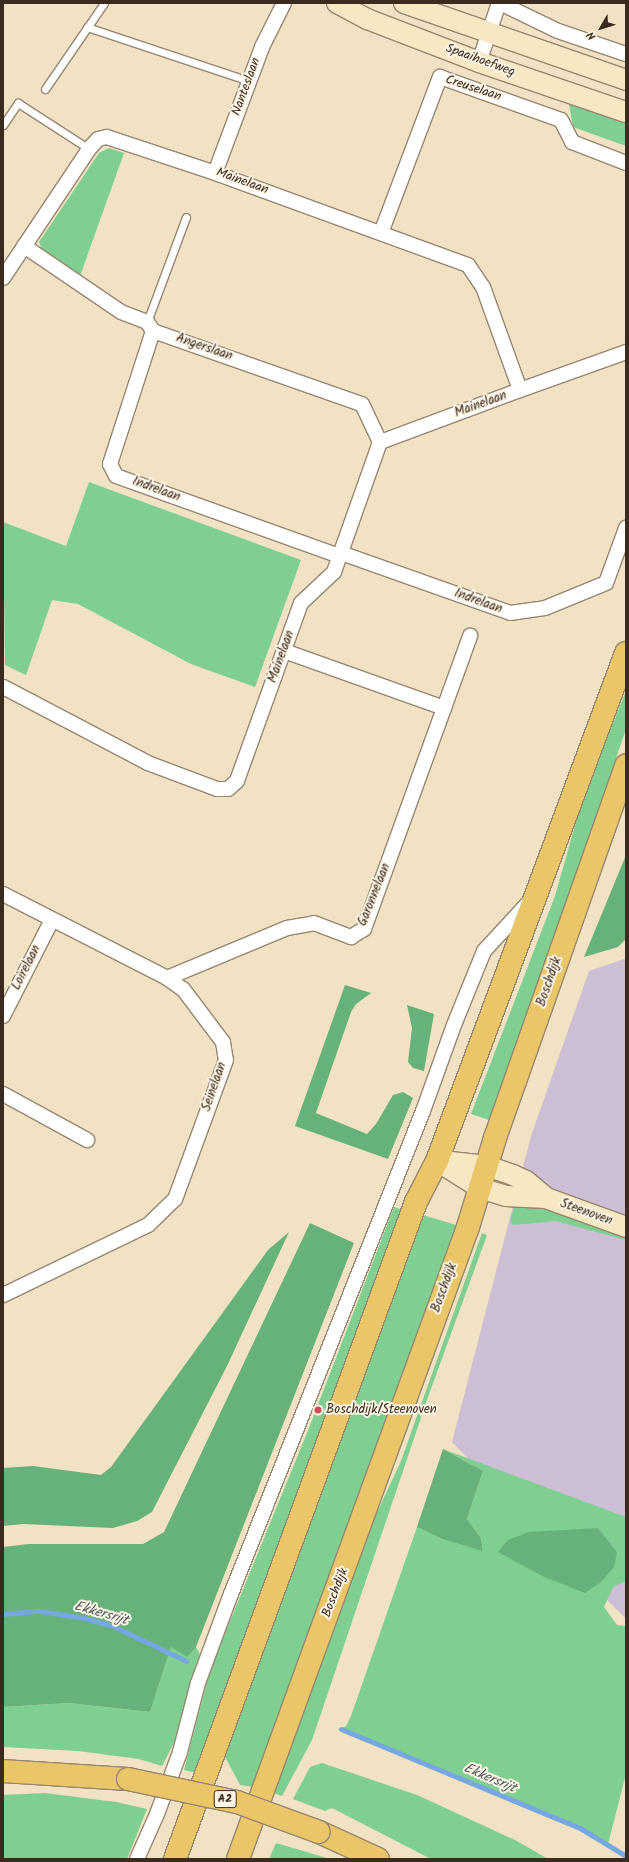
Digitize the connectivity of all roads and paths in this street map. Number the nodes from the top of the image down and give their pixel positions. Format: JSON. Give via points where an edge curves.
{"nodes":[{"id":1,"x":104,"y":3,"type":"edge"},
{"id":2,"x":337,"y":3,"type":"edge"},
{"id":3,"x":499,"y":3,"type":"edge"},
{"id":4,"x":406,"y":4,"type":"edge"},
{"id":5,"x":279,"y":5,"type":"edge"},
{"id":6,"x":87,"y":27,"type":"junction"},
{"id":7,"x":489,"y":33,"type":"junction"},
{"id":8,"x":626,"y":54,"type":"edge"},
{"id":9,"x":479,"y":62,"type":"junction"},
{"id":10,"x":626,"y":80,"type":"edge"},
{"id":11,"x":249,"y":81,"type":"junction"},
{"id":12,"x":45,"y":88,"type":"dead end"},
{"id":13,"x":626,"y":112,"type":"edge"},
{"id":14,"x":3,"y":125,"type":"edge"},
{"id":15,"x":89,"y":149,"type":"junction"},
{"id":16,"x":626,"y":163,"type":"edge"},
{"id":17,"x":215,"y":173,"type":"junction"},
{"id":18,"x":186,"y":217,"type":"dead end"},
{"id":19,"x":381,"y":234,"type":"junction"},
{"id":20,"x":24,"y":246,"type":"junction"},
{"id":21,"x":3,"y":278,"type":"edge"},
{"id":22,"x":150,"y":326,"type":"junction"},
{"id":23,"x":626,"y":352,"type":"edge"},
{"id":24,"x":520,"y":390,"type":"junction"},
{"id":25,"x":380,"y":442,"type":"junction"},
{"id":26,"x":626,"y":528,"type":"edge"},
{"id":27,"x":340,"y":555,"type":"junction"},
{"id":28,"x":470,"y":636,"type":"dead end"},
{"id":29,"x":284,"y":652,"type":"junction"},
{"id":30,"x":626,"y":653,"type":"edge"},
{"id":31,"x":3,"y":687,"type":"edge"},
{"id":32,"x":444,"y":708,"type":"junction"},
{"id":33,"x":626,"y":764,"type":"edge"},
{"id":34,"x":538,"y":893,"type":"junction"},
{"id":35,"x":3,"y":894,"type":"edge"},
{"id":36,"x":52,"y":920,"type":"junction"},
{"id":37,"x":167,"y":978,"type":"junction"},
{"id":38,"x":3,"y":1016,"type":"edge"},
{"id":39,"x":3,"y":1094,"type":"edge"},
{"id":40,"x":87,"y":1140,"type":"dead end"},
{"id":41,"x":437,"y":1161,"type":"junction"},
{"id":42,"x":487,"y":1166,"type":"junction"},
{"id":43,"x":480,"y":1188,"type":"junction"},
{"id":44,"x":546,"y":1198,"type":"junction"},
{"id":45,"x":626,"y":1227,"type":"edge"},
{"id":46,"x":3,"y":1295,"type":"edge"},
{"id":47,"x":3,"y":1771,"type":"edge"},
{"id":48,"x":137,"y":1859,"type":"edge"},
{"id":49,"x":175,"y":1859,"type":"edge"},
{"id":50,"x":238,"y":1859,"type":"edge"},
{"id":51,"x":378,"y":1859,"type":"edge"}],
"edges":[{"from":1,"to":6,"type":"lane"},
{"from":2,"to":9,"type":"street","name":"Spaaihoefweg","via":[[368,19]]},
{"from":3,"to":7,"type":"street"},
{"from":3,"to":8,"type":"street","via":[[558,31]]},
{"from":4,"to":7,"type":"street"},
{"from":5,"to":11,"type":"street","name":"Nanteslaan"},
{"from":6,"to":11,"type":"lane"},
{"from":6,"to":12,"type":"lane"},
{"from":7,"to":9,"type":"street"},
{"from":7,"to":10,"type":"street"},
{"from":9,"to":13,"type":"street","name":"Spaaihoefweg"},
{"from":11,"to":17,"type":"street","name":"Nanteslaan"},
{"from":14,"to":15,"type":"lane","via":[[18,103]]},
{"from":15,"to":17,"type":"street","name":"Mainelaan","via":[[98,139],[107,136]]},
{"from":15,"to":20,"type":"street","name":"Mainelaan"},
{"from":16,"to":19,"type":"street","name":"Creuselaan","via":[[572,142],[561,120],[440,77]]},
{"from":17,"to":19,"type":"street","name":"Mainelaan"},
{"from":18,"to":22,"type":"lane"},
{"from":19,"to":24,"type":"street","name":"Mainelaan","via":[[468,265],[483,287]]},
{"from":20,"to":21,"type":"street","name":"Mainelaan"},
{"from":20,"to":22,"type":"street","name":"Angerslaan","via":[[121,312]]},
{"from":22,"to":25,"type":"street","name":"Angerslaan","via":[[362,404]]},
{"from":22,"to":27,"type":"street","name":"Indrelaan","via":[[110,464],[116,476]]},
{"from":23,"to":24,"type":"street"},
{"from":24,"to":25,"type":"street","name":"Mainelaan"},
{"from":25,"to":27,"type":"street","name":"Mainelaan"},
{"from":26,"to":27,"type":"street","name":"Indrelaan","via":[[606,583],[545,608],[510,613]]},
{"from":27,"to":29,"type":"street","name":"Mainelaan","via":[[334,572],[301,603]]},
{"from":28,"to":32,"type":"street","name":"Garonnelaan"},
{"from":29,"to":31,"type":"street","name":"Mainelaan","via":[[237,781],[228,789],[217,789],[148,763]]},
{"from":29,"to":32,"type":"street"},
{"from":30,"to":34,"type":"main road"},
{"from":32,"to":37,"type":"street","name":"Garonnelaan","via":[[364,930],[351,937],[314,923],[287,928]]},
{"from":33,"to":42,"type":"main road","name":"Boschdijk"},
{"from":34,"to":41,"type":"main road"},
{"from":34,"to":48,"type":"street","via":[[484,951],[231,1594],[198,1683],[180,1752]]},
{"from":35,"to":36,"type":"street","name":"Seinelaan"},
{"from":36,"to":37,"type":"street","name":"Seinelaan"},
{"from":36,"to":38,"type":"street","name":"Loirelaan"},
{"from":37,"to":46,"type":"street","name":"Seinelaan","via":[[183,989],[223,1042],[226,1060],[175,1199],[148,1225]]},
{"from":39,"to":40,"type":"street"},
{"from":41,"to":42,"type":"street","name":"Steenoven"},
{"from":41,"to":43,"type":"street","name":"Steenoven"},
{"from":41,"to":49,"type":"main road","via":[[416,1202]]},
{"from":42,"to":43,"type":"main road","name":"Boschdijk"},
{"from":42,"to":44,"type":"street","name":"Steenoven","via":[[526,1181]]},
{"from":43,"to":44,"type":"street","name":"Steenoven","via":[[506,1196]]},
{"from":43,"to":50,"type":"main road","name":"Boschdijk","via":[[354,1545]]},
{"from":44,"to":45,"type":"street","name":"Steenoven"},
{"from":47,"to":51,"type":"main road","number":"A2","bridge":true,"via":[[128,1779],[236,1802],[319,1832]]}]}
